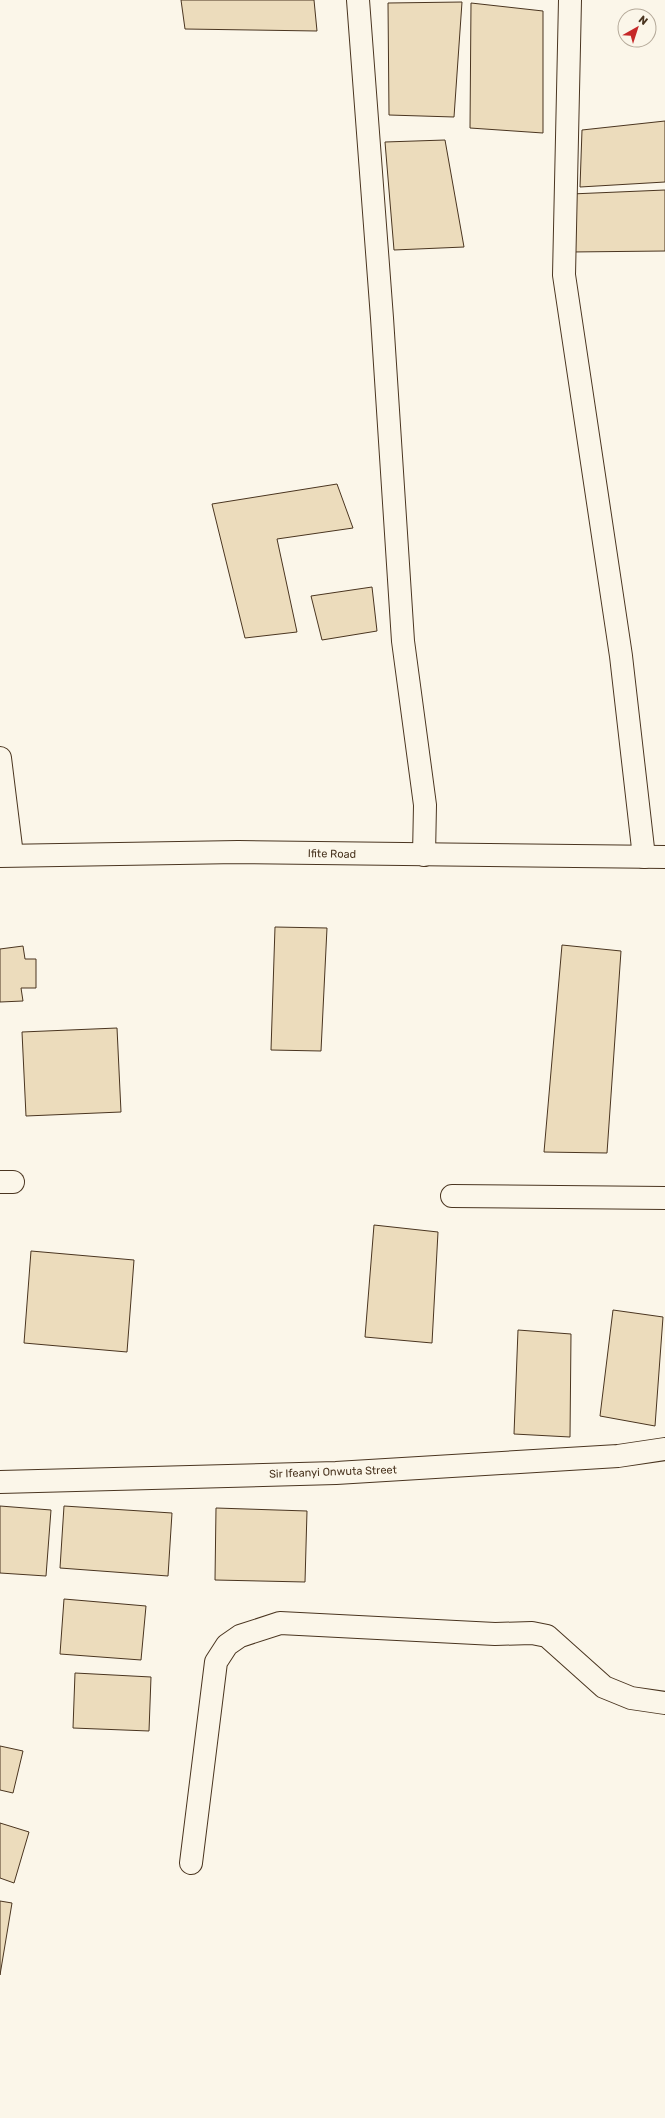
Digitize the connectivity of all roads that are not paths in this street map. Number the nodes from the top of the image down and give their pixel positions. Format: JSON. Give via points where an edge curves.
{"nodes":[{"id":1,"x":358,"y":0,"type":"edge"},
{"id":2,"x":570,"y":0,"type":"edge"},
{"id":3,"x":0,"y":758,"type":"edge"},
{"id":4,"x":6,"y":855,"type":"edge"},
{"id":5,"x":424,"y":855,"type":"junction"},
{"id":6,"x":655,"y":857,"type":"edge"},
{"id":7,"x":452,"y":1196,"type":"dead end"},
{"id":8,"x":665,"y":1198,"type":"edge"},
{"id":9,"x":665,"y":1449,"type":"edge"},
{"id":10,"x":0,"y":1482,"type":"edge"},
{"id":11,"x":665,"y":1704,"type":"edge"},
{"id":12,"x":190,"y":1863,"type":"dead end"}],
"edges":[{"from":1,"to":5,"type":"street","via":[[403,641],[425,805]]},
{"from":2,"to":6,"type":"street","via":[[564,275],[621,656]]},
{"from":3,"to":4,"type":"street"},
{"from":4,"to":5,"type":"street","name":"Ifite Road","via":[[238,852]]},
{"from":5,"to":6,"type":"street","name":"Ifite Road"},
{"from":7,"to":8,"type":"street"},
{"from":9,"to":10,"type":"street","name":"Sir Ifeanyi Onwuta Street","via":[[618,1456],[336,1473]]},
{"from":11,"to":12,"type":"street","via":[[631,1698],[604,1687],[547,1636],[532,1633],[495,1634],[280,1623],[240,1636],[227,1645],[216,1662]]}]}
